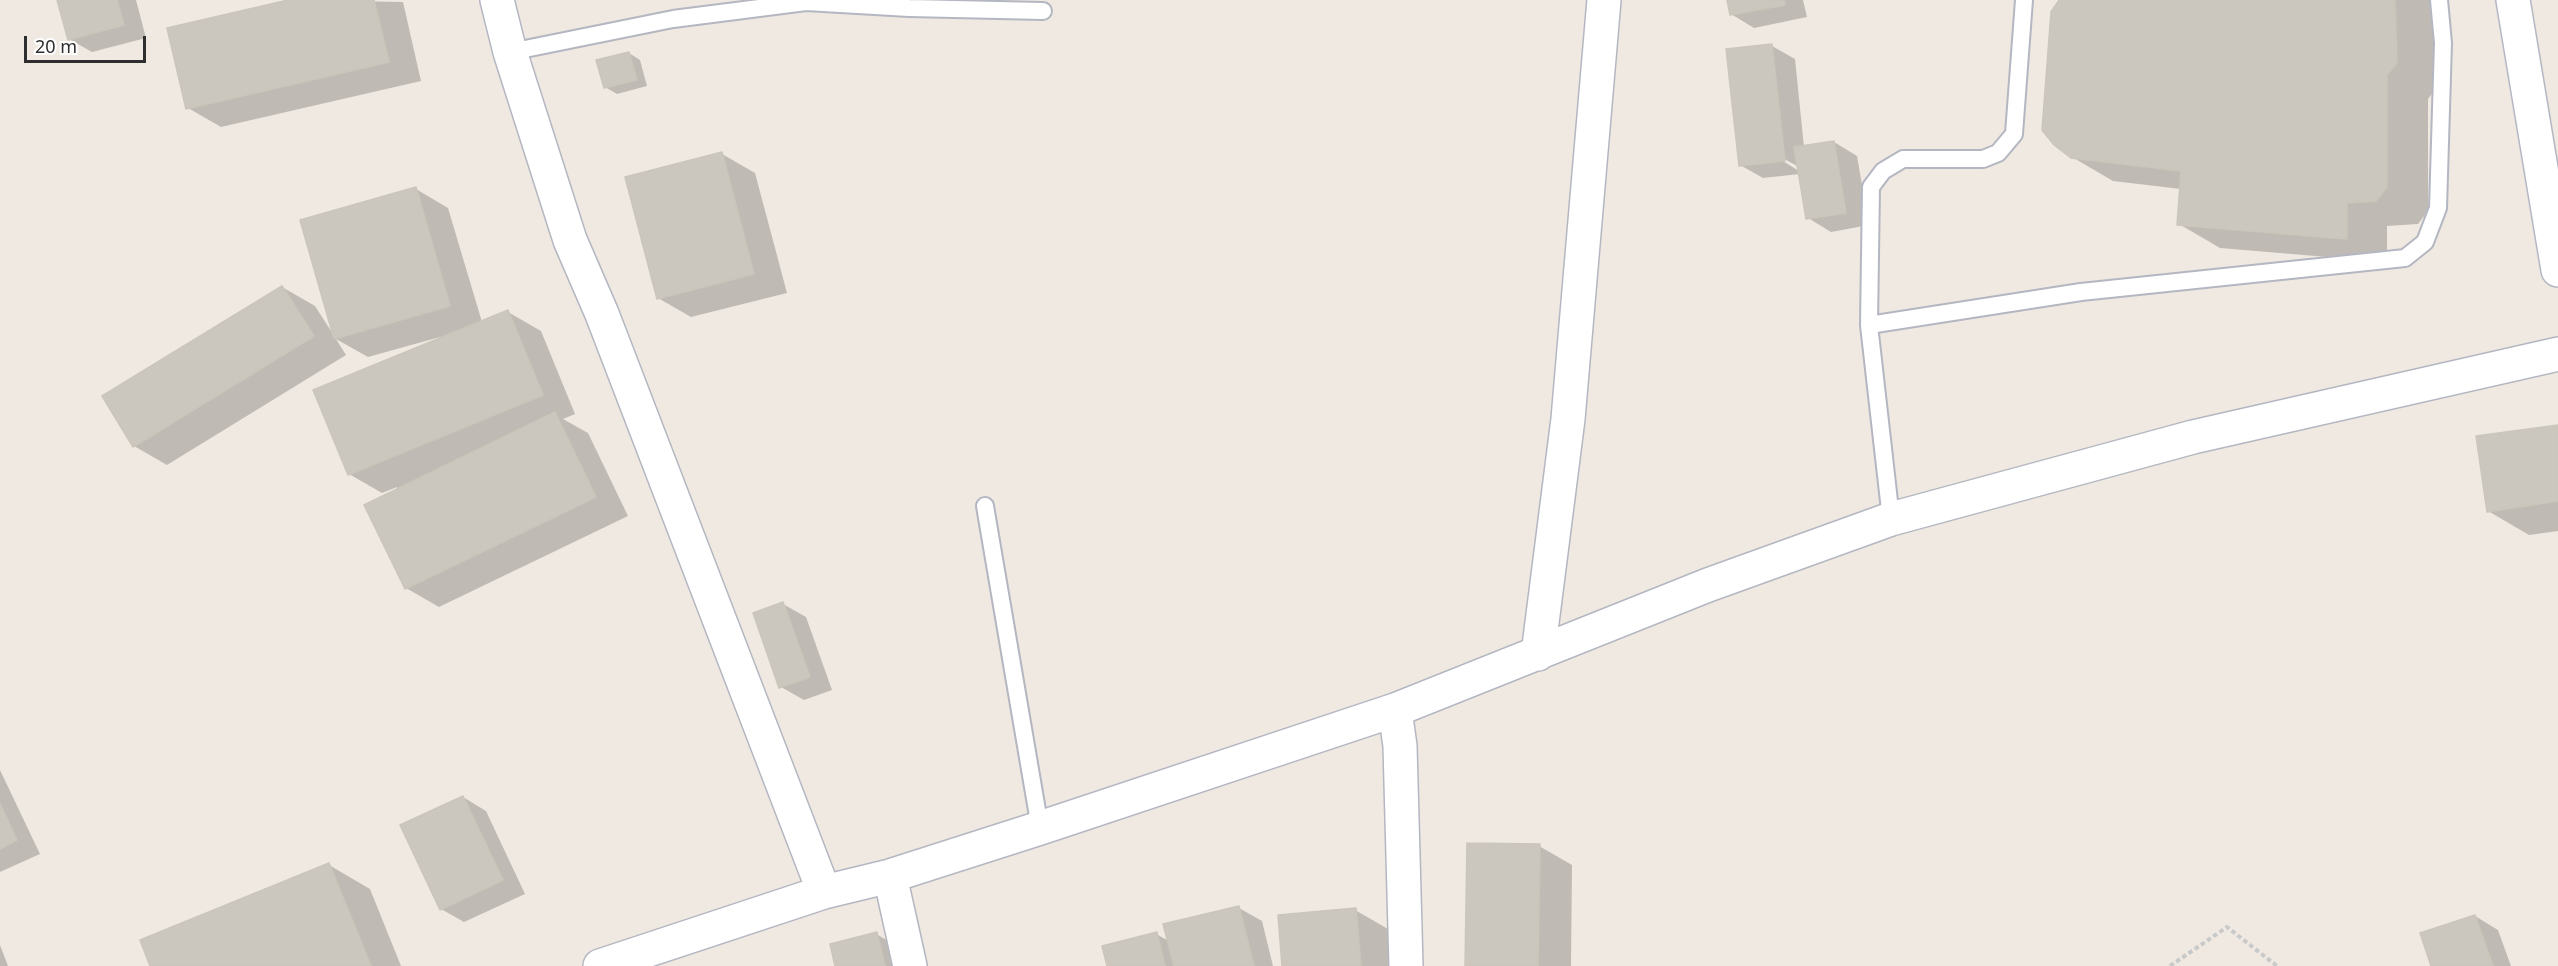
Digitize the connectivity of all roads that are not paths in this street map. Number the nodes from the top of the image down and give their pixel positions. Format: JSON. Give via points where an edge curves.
{"nodes":[{"id":1,"x":497,"y":0,"type":"edge"},
{"id":2,"x":1604,"y":0,"type":"edge"},
{"id":3,"x":2024,"y":0,"type":"edge"},
{"id":4,"x":2439,"y":0,"type":"edge"},
{"id":5,"x":2513,"y":0,"type":"edge"},
{"id":6,"x":1043,"y":11,"type":"dead end"},
{"id":7,"x":510,"y":52,"type":"junction"},
{"id":8,"x":2558,"y":270,"type":"edge"},
{"id":9,"x":1869,"y":325,"type":"junction"},
{"id":10,"x":2558,"y":354,"type":"edge"},
{"id":11,"x":985,"y":506,"type":"dead end"},
{"id":12,"x":1891,"y":519,"type":"junction"},
{"id":13,"x":1538,"y":654,"type":"junction"},
{"id":14,"x":1395,"y":710,"type":"junction"},
{"id":15,"x":1040,"y":828,"type":"junction"},
{"id":16,"x":890,"y":876,"type":"junction"},
{"id":17,"x":824,"y":892,"type":"junction"},
{"id":18,"x":600,"y":966,"type":"edge"},
{"id":19,"x":910,"y":966,"type":"edge"},
{"id":20,"x":1406,"y":966,"type":"edge"}],
"edges":[{"from":1,"to":7,"type":"street"},
{"from":2,"to":13,"type":"street","via":[[1568,419]]},
{"from":3,"to":9,"type":"lane","via":[[2014,134],[1998,153],[1983,159],[1903,159],[1883,171],[1871,187]]},
{"from":4,"to":9,"type":"lane","via":[[2443,43],[2438,208],[2426,242],[2405,258],[2081,292]]},
{"from":5,"to":8,"type":"street"},
{"from":6,"to":7,"type":"lane","via":[[806,2],[673,19]]},
{"from":7,"to":17,"type":"street","via":[[570,240],[607,325]]},
{"from":9,"to":12,"type":"lane"},
{"from":10,"to":12,"type":"street","via":[[2193,437]]},
{"from":11,"to":15,"type":"lane"},
{"from":12,"to":13,"type":"street","via":[[1708,585]]},
{"from":13,"to":14,"type":"street"},
{"from":14,"to":15,"type":"street"},
{"from":14,"to":20,"type":"street","via":[[1400,746]]},
{"from":15,"to":16,"type":"street"},
{"from":16,"to":17,"type":"street"},
{"from":16,"to":19,"type":"street"},
{"from":17,"to":18,"type":"street"}]}
